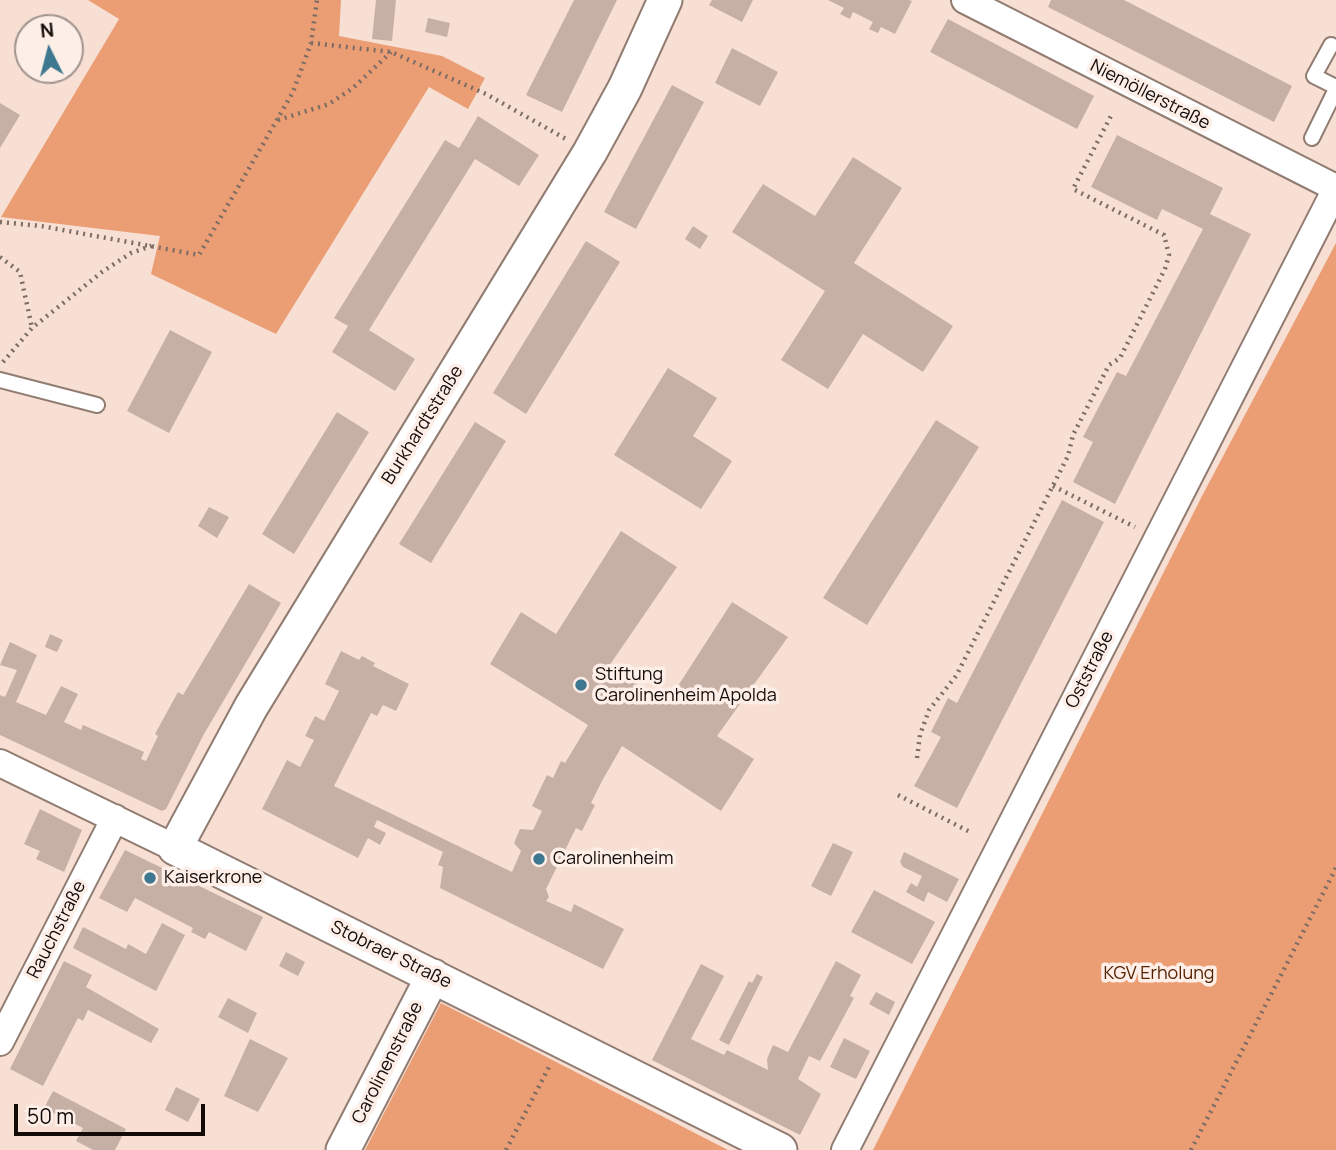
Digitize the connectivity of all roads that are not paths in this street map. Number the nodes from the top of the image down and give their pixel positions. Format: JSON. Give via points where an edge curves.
{"nodes":[{"id":1,"x":665,"y":0,"type":"edge"},
{"id":2,"x":965,"y":0,"type":"edge"},
{"id":3,"x":1331,"y":45,"type":"dead end"},
{"id":4,"x":1336,"y":88,"type":"edge"},
{"id":5,"x":1312,"y":138,"type":"dead end"},
{"id":6,"x":1336,"y":189,"type":"edge"},
{"id":7,"x":0,"y":380,"type":"edge"},
{"id":8,"x":97,"y":405,"type":"dead end"},
{"id":9,"x":0,"y":763,"type":"edge"},
{"id":10,"x":115,"y":818,"type":"junction"},
{"id":11,"x":175,"y":848,"type":"junction"},
{"id":12,"x":433,"y":976,"type":"junction"},
{"id":13,"x":0,"y":1042,"type":"edge"},
{"id":14,"x":343,"y":1150,"type":"edge"},
{"id":15,"x":780,"y":1150,"type":"edge"},
{"id":16,"x":845,"y":1150,"type":"edge"}],
"edges":[{"from":1,"to":11,"type":"street","name":"Burkhardtstraße","via":[[590,152],[251,707]]},
{"from":2,"to":6,"type":"street","name":"Niemöllerstraße"},
{"from":3,"to":4,"type":"lane","via":[[1314,76]]},
{"from":4,"to":5,"type":"lane"},
{"from":6,"to":16,"type":"street","name":"Oststraße"},
{"from":7,"to":8,"type":"lane"},
{"from":9,"to":10,"type":"street","name":"Stobraer Straße"},
{"from":10,"to":11,"type":"street","name":"Stobraer Straße"},
{"from":10,"to":13,"type":"street","name":"Rauchstraße"},
{"from":11,"to":12,"type":"street","name":"Stobraer Straße"},
{"from":12,"to":14,"type":"street","name":"Carolinenstraße"},
{"from":12,"to":15,"type":"street","name":"Stobraer Straße"}]}
